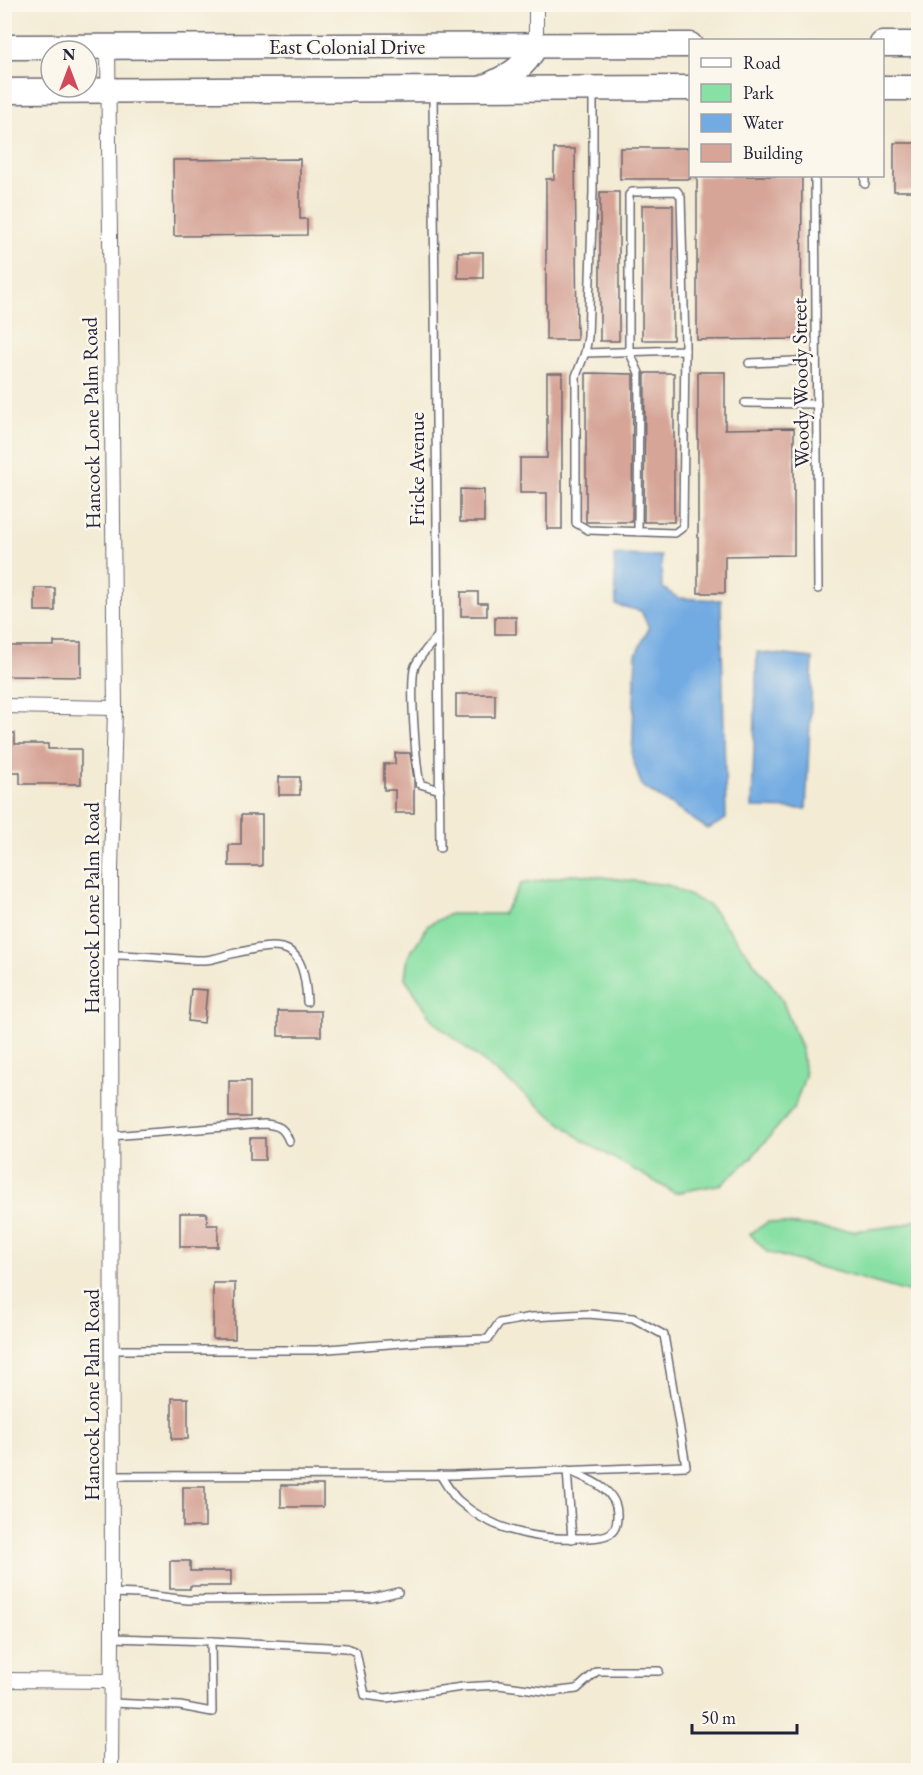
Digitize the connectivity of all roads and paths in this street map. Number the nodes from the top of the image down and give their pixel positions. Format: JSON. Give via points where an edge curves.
{"nodes":[{"id":1,"x":536,"y":4,"type":"edge"},
{"id":2,"x":884,"y":44,"type":"edge"},
{"id":3,"x":918,"y":44,"type":"edge"},
{"id":4,"x":536,"y":45,"type":"junction"},
{"id":5,"x":689,"y":45,"type":"edge"},
{"id":6,"x":108,"y":46,"type":"junction"},
{"id":7,"x":4,"y":47,"type":"edge"},
{"id":8,"x":689,"y":88,"type":"edge"},
{"id":9,"x":884,"y":88,"type":"edge"},
{"id":10,"x":918,"y":88,"type":"edge"},
{"id":11,"x":592,"y":89,"type":"junction"},
{"id":12,"x":108,"y":90,"type":"junction"},
{"id":13,"x":432,"y":90,"type":"junction"},
{"id":14,"x":480,"y":90,"type":"junction"},
{"id":15,"x":4,"y":91,"type":"edge"},
{"id":16,"x":815,"y":177,"type":"edge"},
{"id":17,"x":865,"y":177,"type":"edge"},
{"id":18,"x":865,"y":184,"type":"dead end"},
{"id":19,"x":685,"y":350,"type":"junction"},
{"id":20,"x":629,"y":351,"type":"junction"},
{"id":21,"x":585,"y":353,"type":"junction"},
{"id":22,"x":816,"y":360,"type":"junction"},
{"id":23,"x":749,"y":363,"type":"dead end"},
{"id":24,"x":745,"y":403,"type":"dead end"},
{"id":25,"x":817,"y":404,"type":"junction"},
{"id":26,"x":638,"y":532,"type":"junction"},
{"id":27,"x":818,"y":590,"type":"dead end"},
{"id":28,"x":438,"y":636,"type":"junction"},
{"id":29,"x":4,"y":706,"type":"edge"},
{"id":30,"x":115,"y":708,"type":"junction"},
{"id":31,"x":440,"y":790,"type":"junction"},
{"id":32,"x":440,"y":848,"type":"dead end"},
{"id":33,"x":111,"y":955,"type":"junction"},
{"id":34,"x":307,"y":1002,"type":"dead end"},
{"id":35,"x":111,"y":1136,"type":"junction"},
{"id":36,"x":290,"y":1141,"type":"dead end"},
{"id":37,"x":112,"y":1350,"type":"junction"},
{"id":38,"x":567,"y":1470,"type":"junction"},
{"id":39,"x":440,"y":1475,"type":"junction"},
{"id":40,"x":112,"y":1476,"type":"junction"},
{"id":41,"x":572,"y":1539,"type":"junction"},
{"id":42,"x":398,"y":1592,"type":"dead end"},
{"id":43,"x":112,"y":1593,"type":"junction"},
{"id":44,"x":112,"y":1638,"type":"junction"},
{"id":45,"x":211,"y":1641,"type":"junction"},
{"id":46,"x":659,"y":1671,"type":"dead end"},
{"id":47,"x":4,"y":1680,"type":"edge"},
{"id":48,"x":112,"y":1681,"type":"junction"},
{"id":49,"x":112,"y":1703,"type":"junction"},
{"id":50,"x":111,"y":1770,"type":"edge"}],
"edges":[{"from":1,"to":4,"type":"street"},
{"from":2,"to":3,"type":"highway"},
{"from":4,"to":5,"type":"highway","name":"East Colonial Drive"},
{"from":4,"to":6,"type":"highway","name":"East Colonial Drive"},
{"from":4,"to":14,"type":"highway","via":[[529,60],[512,74]]},
{"from":6,"to":7,"type":"highway","name":"East Colonial Drive"},
{"from":6,"to":12,"type":"street","name":"Hancock Lone Palm Road"},
{"from":8,"to":11,"type":"highway","name":"East Colonial Drive"},
{"from":9,"to":10,"type":"highway"},
{"from":11,"to":14,"type":"highway","name":"East Colonial Drive"},
{"from":11,"to":21,"type":"lane","via":[[593,191]]},
{"from":12,"to":13,"type":"highway","name":"East Colonial Drive"},
{"from":12,"to":15,"type":"highway","name":"East Colonial Drive"},
{"from":12,"to":30,"type":"street","name":"Hancock Lone Palm Road"},
{"from":13,"to":14,"type":"highway","name":"East Colonial Drive"},
{"from":13,"to":28,"type":"lane","name":"Fricke Avenue"},
{"from":16,"to":22,"type":"lane","name":"Woody Woody Street"},
{"from":17,"to":18,"type":"lane"},
{"from":19,"to":20,"type":"lane"},
{"from":19,"to":20,"type":"lane","via":[[681,197],[677,191],[666,191],[629,195]]},
{"from":19,"to":26,"type":"lane","via":[[683,527],[675,533]]},
{"from":20,"to":21,"type":"lane"},
{"from":20,"to":26,"type":"lane","via":[[639,373]]},
{"from":21,"to":26,"type":"lane","via":[[576,376],[576,523],[588,530]]},
{"from":22,"to":23,"type":"lane"},
{"from":22,"to":25,"type":"lane","name":"Woody Woody Street"},
{"from":24,"to":25,"type":"lane"},
{"from":25,"to":27,"type":"lane","name":"Woody Woody Street"},
{"from":28,"to":31,"type":"lane","name":"Fricke Avenue"},
{"from":28,"to":31,"type":"lane","via":[[415,667],[413,703],[420,784]]},
{"from":29,"to":30,"type":"street"},
{"from":30,"to":33,"type":"street","name":"Hancock Lone Palm Road"},
{"from":31,"to":32,"type":"lane","name":"Fricke Avenue"},
{"from":33,"to":34,"type":"lane","via":[[207,960],[277,946],[293,952],[302,964]]},
{"from":33,"to":35,"type":"street","name":"Hancock Lone Palm Road"},
{"from":35,"to":36,"type":"lane","via":[[264,1124],[285,1130]]},
{"from":35,"to":37,"type":"street","name":"Hancock Lone Palm Road"},
{"from":37,"to":38,"type":"lane","via":[[317,1350],[488,1339],[499,1323],[588,1314],[633,1318],[664,1335],[686,1466]]},
{"from":37,"to":40,"type":"street","name":"Hancock Lone Palm Road"},
{"from":38,"to":39,"type":"lane"},
{"from":38,"to":41,"type":"lane"},
{"from":38,"to":41,"type":"lane","via":[[602,1486],[617,1511],[611,1533]]},
{"from":39,"to":40,"type":"lane"},
{"from":39,"to":41,"type":"lane","via":[[457,1499],[498,1526],[542,1538]]},
{"from":40,"to":43,"type":"street","name":"Hancock Lone Palm Road"},
{"from":42,"to":43,"type":"lane","via":[[372,1598],[188,1600]]},
{"from":43,"to":44,"type":"street","name":"Hancock Lone Palm Road"},
{"from":44,"to":45,"type":"lane"},
{"from":44,"to":48,"type":"street","name":"Hancock Lone Palm Road"},
{"from":45,"to":46,"type":"lane","via":[[347,1648],[356,1652],[365,1695],[386,1698],[499,1685],[551,1692],[577,1689],[597,1671]]},
{"from":45,"to":49,"type":"lane","via":[[212,1712],[180,1706]]},
{"from":47,"to":48,"type":"street"},
{"from":48,"to":49,"type":"street","name":"Hancock Lone Palm Road"},
{"from":49,"to":50,"type":"street","name":"Hancock Lone Palm Road"}]}
